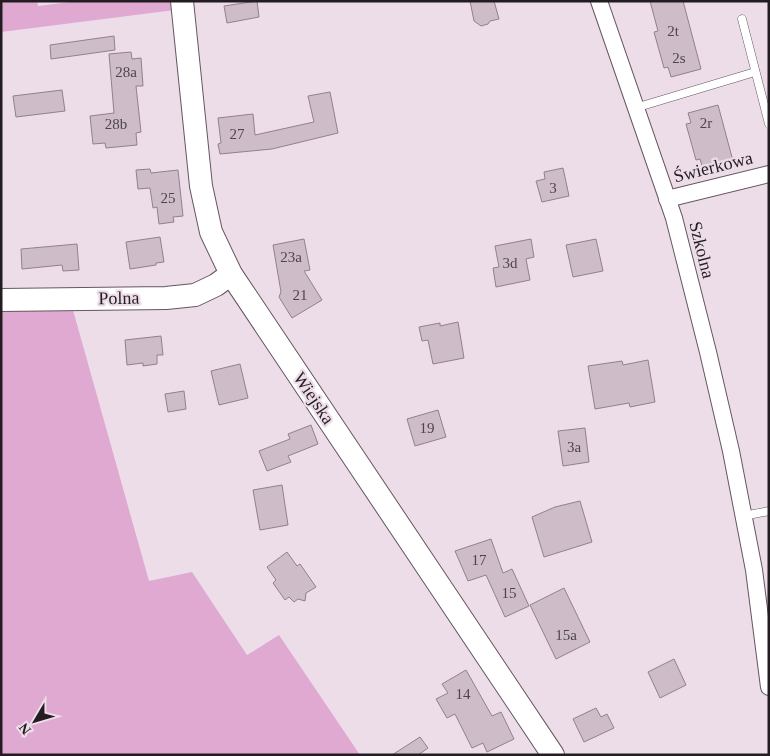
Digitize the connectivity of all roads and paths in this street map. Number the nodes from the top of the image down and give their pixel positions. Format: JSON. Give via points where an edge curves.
{"nodes":[{"id":1,"x":182,"y":1,"type":"edge"},
{"id":2,"x":599,"y":1,"type":"edge"},
{"id":3,"x":742,"y":19,"type":"dead end"},
{"id":4,"x":755,"y":72,"type":"junction"},
{"id":5,"x":635,"y":108,"type":"junction"},
{"id":6,"x":769,"y":124,"type":"edge"},
{"id":7,"x":769,"y":174,"type":"edge"},
{"id":8,"x":667,"y":199,"type":"junction"},
{"id":9,"x":231,"y":274,"type":"junction"},
{"id":10,"x":1,"y":300,"type":"edge"},
{"id":11,"x":769,"y":510,"type":"edge"},
{"id":12,"x":744,"y":516,"type":"junction"},
{"id":13,"x":769,"y":687,"type":"edge"},
{"id":14,"x":553,"y":755,"type":"edge"}],
"edges":[{"from":1,"to":9,"type":"street","name":"Wiejska","via":[[202,196],[210,232]]},
{"from":2,"to":5,"type":"street","name":"Szkolna"},
{"from":3,"to":4,"type":"lane"},
{"from":4,"to":5,"type":"lane"},
{"from":4,"to":6,"type":"lane"},
{"from":5,"to":8,"type":"street","name":"Szkolna"},
{"from":7,"to":8,"type":"street","name":"Świerkowa"},
{"from":8,"to":12,"type":"street","name":"Szkolna","via":[[708,352]]},
{"from":9,"to":10,"type":"street","name":"Polna","via":[[195,295]]},
{"from":9,"to":14,"type":"street","name":"Wiejska"},
{"from":11,"to":12,"type":"lane"},
{"from":12,"to":13,"type":"street","name":"Szkolna"}]}
